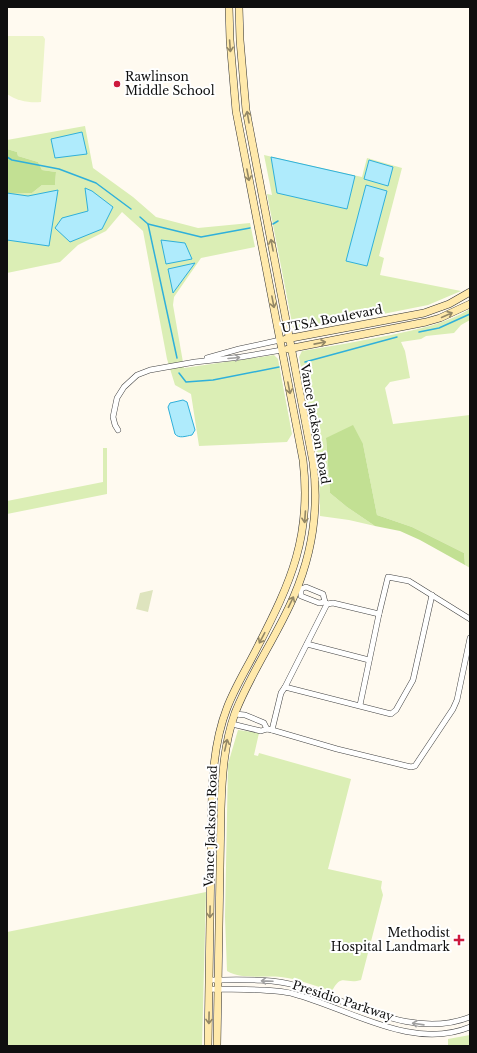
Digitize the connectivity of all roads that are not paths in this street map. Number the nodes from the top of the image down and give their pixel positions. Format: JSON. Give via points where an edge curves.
{"nodes":[{"id":1,"x":229,"y":7,"type":"edge"},
{"id":2,"x":239,"y":7,"type":"edge"},
{"id":3,"x":470,"y":292,"type":"edge"},
{"id":4,"x":470,"y":304,"type":"edge"},
{"id":5,"x":289,"y":339,"type":"junction"},
{"id":6,"x":280,"y":340,"type":"junction"},
{"id":7,"x":291,"y":348,"type":"junction"},
{"id":8,"x":282,"y":350,"type":"junction"},
{"id":9,"x":195,"y":362,"type":"junction"},
{"id":10,"x":118,"y":430,"type":"dead end"},
{"id":11,"x":299,"y":589,"type":"junction"},
{"id":12,"x":318,"y":592,"type":"junction"},
{"id":13,"x":432,"y":595,"type":"junction"},
{"id":14,"x":314,"y":601,"type":"junction"},
{"id":15,"x":326,"y":603,"type":"junction"},
{"id":16,"x":379,"y":614,"type":"junction"},
{"id":17,"x":470,"y":620,"type":"edge"},
{"id":18,"x":470,"y":638,"type":"edge"},
{"id":19,"x":307,"y":644,"type":"junction"},
{"id":20,"x":369,"y":660,"type":"junction"},
{"id":21,"x":285,"y":687,"type":"junction"},
{"id":22,"x":360,"y":705,"type":"junction"},
{"id":23,"x":235,"y":714,"type":"junction"},
{"id":24,"x":255,"y":719,"type":"junction"},
{"id":25,"x":232,"y":724,"type":"junction"},
{"id":26,"x":252,"y":728,"type":"junction"},
{"id":27,"x":269,"y":730,"type":"junction"},
{"id":28,"x":209,"y":980,"type":"junction"},
{"id":29,"x":219,"y":980,"type":"junction"},
{"id":30,"x":209,"y":990,"type":"junction"},
{"id":31,"x":219,"y":990,"type":"junction"},
{"id":32,"x":337,"y":999,"type":"junction"},
{"id":33,"x":334,"y":1008,"type":"junction"},
{"id":34,"x":470,"y":1017,"type":"edge"},
{"id":35,"x":434,"y":1025,"type":"junction"},
{"id":36,"x":470,"y":1027,"type":"edge"},
{"id":37,"x":436,"y":1035,"type":"junction"},
{"id":38,"x":208,"y":1046,"type":"edge"},
{"id":39,"x":217,"y":1046,"type":"edge"}],
"edges":[{"from":1,"to":6,"type":"main road","name":"Vance Jackson Road","one_way":true,"via":[[236,111]]},
{"from":5,"to":2,"type":"main road","name":"Vance Jackson Road","one_way":true,"via":[[246,110]]},
{"from":3,"to":5,"type":"main road","name":"UTSA Boulevard","via":[[449,304],[424,313]]},
{"from":7,"to":4,"type":"main road","name":"UTSA Boulevard","one_way":true,"via":[[426,322]]},
{"from":5,"to":6,"type":"main road","name":"UTSA Boulevard"},
{"from":5,"to":7,"type":"main road","name":"Vance Jackson Road"},
{"from":6,"to":8,"type":"main road","name":"Vance Jackson Road"},
{"from":6,"to":9,"type":"street","name":"UTSA Boulevard"},
{"from":7,"to":8,"type":"main road","name":"UTSA Boulevard"},
{"from":7,"to":11,"type":"main road","name":"Vance Jackson Road","via":[[315,479],[314,522]]},
{"from":9,"to":8,"type":"street","name":"UTSA Boulevard","one_way":true},
{"from":8,"to":28,"type":"main road","name":"Vance Jackson Road","one_way":true,"via":[[306,481],[305,521],[293,571],[230,702],[216,747],[212,794]]},
{"from":9,"to":10,"type":"street","name":"UTSA Boulevard","via":[[150,370],[137,375],[124,387],[118,398],[113,417]]},
{"from":11,"to":12,"type":"street","via":[[306,587]]},
{"from":11,"to":14,"type":"street","via":[[301,596]]},
{"from":23,"to":11,"type":"main road","name":"Vance Jackson Road","one_way":true,"via":[[243,692]]},
{"from":12,"to":14,"type":"street"},
{"from":12,"to":15,"type":"street","via":[[323,594]]},
{"from":13,"to":16,"type":"street","via":[[409,580],[388,576]]},
{"from":13,"to":17,"type":"street"},
{"from":13,"to":22,"type":"street","via":[[413,680],[396,710],[391,714]]},
{"from":14,"to":15,"type":"street"},
{"from":15,"to":16,"type":"street"},
{"from":15,"to":19,"type":"street"},
{"from":16,"to":20,"type":"street"},
{"from":18,"to":27,"type":"street","via":[[457,700],[415,766],[404,766]]},
{"from":19,"to":20,"type":"street"},
{"from":19,"to":21,"type":"street"},
{"from":20,"to":22,"type":"street"},
{"from":21,"to":22,"type":"street"},
{"from":21,"to":27,"type":"street"},
{"from":23,"to":24,"type":"street"},
{"from":23,"to":25,"type":"main road","name":"Vance Jackson Road"},
{"from":24,"to":26,"type":"street"},
{"from":24,"to":27,"type":"street","via":[[264,723]]},
{"from":25,"to":26,"type":"street"},
{"from":29,"to":25,"type":"main road","name":"Vance Jackson Road","one_way":true,"via":[[222,772]]},
{"from":26,"to":27,"type":"street"},
{"from":28,"to":29,"type":"street","name":"Presidio Parkway"},
{"from":28,"to":30,"type":"main road","name":"Vance Jackson Road"},
{"from":29,"to":31,"type":"main road","name":"Vance Jackson Road"},
{"from":32,"to":29,"type":"street","name":"Presidio Parkway","one_way":true,"via":[[296,985],[278,982]]},
{"from":30,"to":31,"type":"street","name":"Presidio Parkway"},
{"from":30,"to":38,"type":"main road","name":"Vance Jackson Road","one_way":true},
{"from":31,"to":33,"type":"street","name":"Presidio Parkway","via":[[277,991]]},
{"from":31,"to":39,"type":"main road","name":"Vance Jackson Road"},
{"from":32,"to":33,"type":"street"},
{"from":35,"to":32,"type":"street","name":"Presidio Parkway","one_way":true,"via":[[406,1022]]},
{"from":33,"to":37,"type":"street","name":"Presidio Parkway","via":[[402,1031]]},
{"from":34,"to":35,"type":"street","name":"Presidio Parkway","via":[[458,1022]]},
{"from":35,"to":37,"type":"street"},
{"from":36,"to":37,"type":"street","name":"Presidio Parkway"}]}
